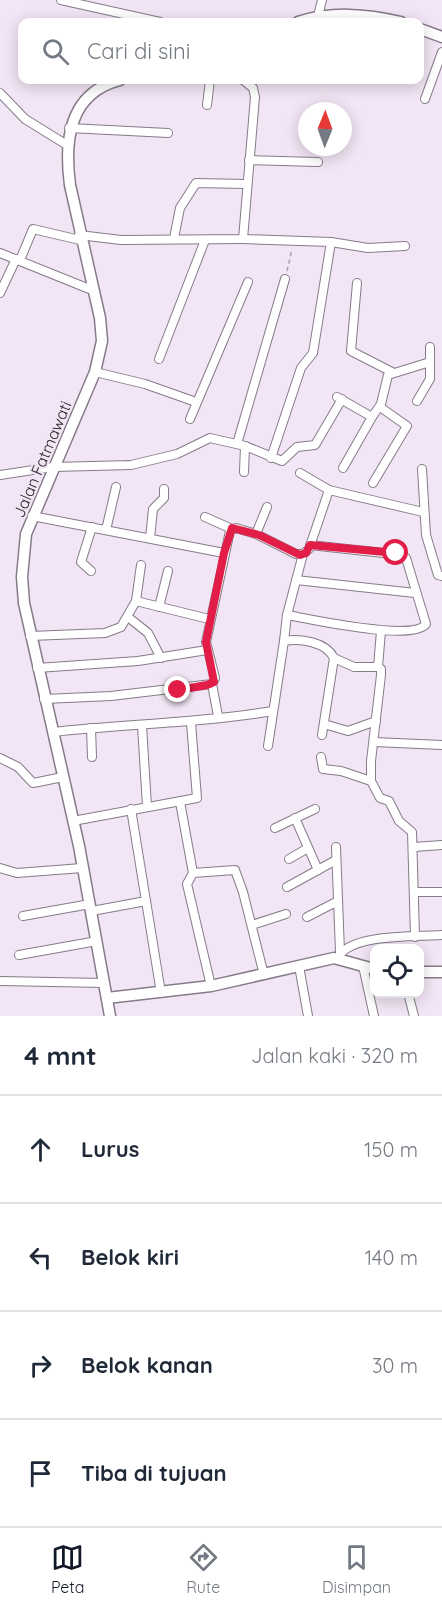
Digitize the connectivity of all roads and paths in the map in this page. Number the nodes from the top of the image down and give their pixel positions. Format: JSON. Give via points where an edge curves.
{"nodes":[{"id":1,"x":61,"y":0,"type":"edge"},
{"id":2,"x":321,"y":0,"type":"edge"},
{"id":3,"x":318,"y":16,"type":"junction"},
{"id":4,"x":142,"y":18,"type":"edge"},
{"id":5,"x":311,"y":18,"type":"edge"},
{"id":6,"x":380,"y":18,"type":"edge"},
{"id":7,"x":424,"y":30,"type":"edge"},
{"id":8,"x":442,"y":37,"type":"edge"},
{"id":9,"x":442,"y":52,"type":"edge"},
{"id":10,"x":109,"y":84,"type":"edge"},
{"id":11,"x":210,"y":84,"type":"edge"},
{"id":12,"x":247,"y":84,"type":"edge"},
{"id":13,"x":0,"y":93,"type":"edge"},
{"id":14,"x":425,"y":99,"type":"dead end"},
{"id":15,"x":207,"y":105,"type":"dead end"},
{"id":16,"x":69,"y":128,"type":"junction"},
{"id":17,"x":168,"y":133,"type":"dead end"},
{"id":18,"x":67,"y":145,"type":"junction"},
{"id":19,"x":249,"y":160,"type":"junction"},
{"id":20,"x":318,"y":162,"type":"dead end"},
{"id":21,"x":247,"y":184,"type":"junction"},
{"id":22,"x":80,"y":238,"type":"junction"},
{"id":23,"x":174,"y":238,"type":"junction"},
{"id":24,"x":243,"y":239,"type":"junction"},
{"id":25,"x":206,"y":240,"type":"junction"},
{"id":26,"x":294,"y":240,"type":"junction"},
{"id":27,"x":331,"y":242,"type":"junction"},
{"id":28,"x":405,"y":246,"type":"dead end"},
{"id":29,"x":0,"y":253,"type":"edge"},
{"id":30,"x":18,"y":260,"type":"junction"},
{"id":31,"x":285,"y":279,"type":"joint"},
{"id":32,"x":248,"y":282,"type":"dead end"},
{"id":33,"x":357,"y":283,"type":"dead end"},
{"id":34,"x":92,"y":290,"type":"junction"},
{"id":35,"x":0,"y":293,"type":"edge"},
{"id":36,"x":430,"y":347,"type":"dead end"},
{"id":37,"x":159,"y":359,"type":"dead end"},
{"id":38,"x":430,"y":362,"type":"junction"},
{"id":39,"x":95,"y":372,"type":"junction"},
{"id":40,"x":392,"y":372,"type":"junction"},
{"id":41,"x":417,"y":401,"type":"dead end"},
{"id":42,"x":196,"y":402,"type":"junction"},
{"id":43,"x":380,"y":407,"type":"junction"},
{"id":44,"x":372,"y":417,"type":"junction"},
{"id":45,"x":190,"y":419,"type":"dead end"},
{"id":46,"x":241,"y":445,"type":"junction"},
{"id":47,"x":271,"y":458,"type":"junction"},
{"id":48,"x":53,"y":467,"type":"junction"},
{"id":49,"x":343,"y":468,"type":"dead end"},
{"id":50,"x":422,"y":469,"type":"dead end"},
{"id":51,"x":244,"y":472,"type":"dead end"},
{"id":52,"x":300,"y":473,"type":"dead end"},
{"id":53,"x":0,"y":475,"type":"edge"},
{"id":54,"x":373,"y":483,"type":"dead end"},
{"id":55,"x":116,"y":487,"type":"dead end"},
{"id":56,"x":164,"y":489,"type":"dead end"},
{"id":57,"x":329,"y":490,"type":"junction"},
{"id":58,"x":267,"y":507,"type":"dead end"},
{"id":59,"x":423,"y":512,"type":"junction"},
{"id":60,"x":32,"y":516,"type":"junction"},
{"id":61,"x":205,"y":517,"type":"dead end"},
{"id":62,"x":92,"y":527,"type":"junction"},
{"id":63,"x":232,"y":528,"type":"junction"},
{"id":64,"x":106,"y":530,"type":"junction"},
{"id":65,"x":256,"y":534,"type":"junction"},
{"id":66,"x":150,"y":538,"type":"junction"},
{"id":67,"x":310,"y":545,"type":"junction"},
{"id":68,"x":224,"y":553,"type":"junction"},
{"id":69,"x":303,"y":554,"type":"junction"},
{"id":70,"x":141,"y":565,"type":"dead end"},
{"id":71,"x":91,"y":571,"type":"dead end"},
{"id":72,"x":168,"y":571,"type":"dead end"},
{"id":73,"x":442,"y":576,"type":"edge"},
{"id":74,"x":296,"y":580,"type":"junction"},
{"id":75,"x":415,"y":593,"type":"junction"},
{"id":76,"x":136,"y":601,"type":"junction"},
{"id":77,"x":159,"y":607,"type":"junction"},
{"id":78,"x":287,"y":615,"type":"junction"},
{"id":79,"x":128,"y":617,"type":"junction"},
{"id":80,"x":209,"y":619,"type":"junction"},
{"id":81,"x":381,"y":631,"type":"junction"},
{"id":82,"x":30,"y":636,"type":"junction"},
{"id":83,"x":284,"y":641,"type":"junction"},
{"id":84,"x":207,"y":650,"type":"junction"},
{"id":85,"x":161,"y":658,"type":"junction"},
{"id":86,"x":334,"y":658,"type":"junction"},
{"id":87,"x":378,"y":667,"type":"junction"},
{"id":88,"x":37,"y":668,"type":"junction"},
{"id":89,"x":212,"y":684,"type":"junction"},
{"id":90,"x":45,"y":699,"type":"junction"},
{"id":91,"x":273,"y":711,"type":"junction"},
{"id":92,"x":218,"y":716,"type":"junction"},
{"id":93,"x":376,"y":721,"type":"junction"},
{"id":94,"x":191,"y":723,"type":"junction"},
{"id":95,"x":324,"y":724,"type":"junction"},
{"id":96,"x":142,"y":726,"type":"junction"},
{"id":97,"x":91,"y":728,"type":"junction"},
{"id":98,"x":53,"y":732,"type":"junction"},
{"id":99,"x":322,"y":735,"type":"dead end"},
{"id":100,"x":442,"y":738,"type":"edge"},
{"id":101,"x":374,"y":742,"type":"junction"},
{"id":102,"x":442,"y":745,"type":"edge"},
{"id":103,"x":268,"y":746,"type":"dead end"},
{"id":104,"x":92,"y":757,"type":"dead end"},
{"id":105,"x":321,"y":757,"type":"dead end"},
{"id":106,"x":0,"y":758,"type":"edge"},
{"id":107,"x":63,"y":777,"type":"junction"},
{"id":108,"x":370,"y":781,"type":"junction"},
{"id":109,"x":180,"y":802,"type":"junction"},
{"id":110,"x":147,"y":806,"type":"junction"},
{"id":111,"x":131,"y":809,"type":"junction"},
{"id":112,"x":315,"y":809,"type":"dead end"},
{"id":113,"x":295,"y":818,"type":"junction"},
{"id":114,"x":73,"y":821,"type":"junction"},
{"id":115,"x":275,"y":828,"type":"dead end"},
{"id":116,"x":442,"y":845,"type":"edge"},
{"id":117,"x":336,"y":847,"type":"dead end"},
{"id":118,"x":414,"y":847,"type":"junction"},
{"id":119,"x":308,"y":848,"type":"junction"},
{"id":120,"x":289,"y":859,"type":"dead end"},
{"id":121,"x":336,"y":860,"type":"junction"},
{"id":122,"x":0,"y":868,"type":"edge"},
{"id":123,"x":82,"y":868,"type":"junction"},
{"id":124,"x":318,"y":870,"type":"junction"},
{"id":125,"x":192,"y":873,"type":"junction"},
{"id":126,"x":287,"y":887,"type":"dead end"},
{"id":127,"x":414,"y":892,"type":"junction"},
{"id":128,"x":442,"y":892,"type":"edge"},
{"id":129,"x":146,"y":901,"type":"junction"},
{"id":130,"x":338,"y":901,"type":"junction"},
{"id":131,"x":91,"y":908,"type":"junction"},
{"id":132,"x":286,"y":914,"type":"dead end"},
{"id":133,"x":23,"y":916,"type":"dead end"},
{"id":134,"x":308,"y":917,"type":"dead end"},
{"id":135,"x":252,"y":925,"type":"junction"},
{"id":136,"x":442,"y":935,"type":"edge"},
{"id":137,"x":415,"y":937,"type":"junction"},
{"id":138,"x":97,"y":941,"type":"junction"},
{"id":139,"x":19,"y":955,"type":"dead end"},
{"id":140,"x":339,"y":955,"type":"junction"},
{"id":141,"x":299,"y":966,"type":"junction"},
{"id":142,"x":363,"y":966,"type":"junction"},
{"id":143,"x":370,"y":968,"type":"edge"},
{"id":144,"x":424,"y":972,"type":"edge"},
{"id":145,"x":442,"y":972,"type":"edge"},
{"id":146,"x":264,"y":975,"type":"junction"},
{"id":147,"x":0,"y":981,"type":"edge"},
{"id":148,"x":104,"y":983,"type":"junction"},
{"id":149,"x":211,"y":986,"type":"junction"},
{"id":150,"x":161,"y":993,"type":"junction"},
{"id":151,"x":107,"y":998,"type":"junction"},
{"id":152,"x":409,"y":998,"type":"edge"},
{"id":153,"x":110,"y":1016,"type":"edge"},
{"id":154,"x":308,"y":1016,"type":"edge"},
{"id":155,"x":374,"y":1016,"type":"edge"},
{"id":156,"x":414,"y":1016,"type":"edge"}],
"edges":[{"from":1,"to":4,"type":"street"},
{"from":2,"to":3,"type":"street"},
{"from":3,"to":5,"type":"street"},
{"from":3,"to":6,"type":"street"},
{"from":7,"to":8,"type":"street"},
{"from":9,"to":14,"type":"street"},
{"from":10,"to":16,"type":"street","name":"Jalan Fatmawati","via":[[86,98]]},
{"from":11,"to":15,"type":"street"},
{"from":12,"to":19,"type":"street","via":[[255,93]]},
{"from":13,"to":18,"type":"street","via":[[24,119]]},
{"from":16,"to":17,"type":"street"},
{"from":16,"to":18,"type":"street","name":"Jalan Fatmawati"},
{"from":18,"to":22,"type":"street","name":"Jalan Fatmawati"},
{"from":19,"to":20,"type":"street"},
{"from":19,"to":21,"type":"street"},
{"from":21,"to":23,"type":"street","via":[[196,183],[180,208]]},
{"from":21,"to":24,"type":"street"},
{"from":22,"to":23,"type":"street"},
{"from":22,"to":30,"type":"street","via":[[33,228]]},
{"from":22,"to":34,"type":"street","name":"Jalan Fatmawati"},
{"from":23,"to":25,"type":"street"},
{"from":24,"to":25,"type":"street"},
{"from":24,"to":26,"type":"street"},
{"from":25,"to":37,"type":"street"},
{"from":26,"to":27,"type":"street"},
{"from":26,"to":31,"type":"path"},
{"from":27,"to":28,"type":"street","via":[[368,248]]},
{"from":27,"to":47,"type":"street","via":[[314,353],[301,368]]},
{"from":29,"to":30,"type":"street"},
{"from":30,"to":34,"type":"street"},
{"from":30,"to":35,"type":"street"},
{"from":31,"to":46,"type":"street"},
{"from":32,"to":42,"type":"street"},
{"from":33,"to":40,"type":"street","via":[[351,351]]},
{"from":34,"to":39,"type":"street","name":"Jalan Fatmawati","via":[[102,341]]},
{"from":36,"to":38,"type":"street"},
{"from":38,"to":40,"type":"street"},
{"from":38,"to":41,"type":"street","via":[[430,379]]},
{"from":39,"to":42,"type":"street","via":[[146,384]]},
{"from":39,"to":48,"type":"street","name":"Jalan Fatmawati"},
{"from":40,"to":43,"type":"street","via":[[384,386]]},
{"from":42,"to":45,"type":"street"},
{"from":43,"to":44,"type":"street"},
{"from":43,"to":54,"type":"street","via":[[406,426]]},
{"from":44,"to":47,"type":"street","via":[[340,398],[315,445],[297,447],[282,461]]},
{"from":44,"to":49,"type":"street"},
{"from":46,"to":47,"type":"street"},
{"from":46,"to":48,"type":"street","via":[[210,438],[177,454],[131,465]]},
{"from":46,"to":51,"type":"street"},
{"from":48,"to":53,"type":"street"},
{"from":48,"to":60,"type":"street","name":"Jalan Fatmawati"},
{"from":50,"to":59,"type":"street"},
{"from":52,"to":57,"type":"street"},
{"from":55,"to":64,"type":"street"},
{"from":56,"to":66,"type":"street","via":[[164,498],[153,508]]},
{"from":57,"to":59,"type":"street"},
{"from":57,"to":67,"type":"street"},
{"from":58,"to":65,"type":"street"},
{"from":59,"to":73,"type":"street","via":[[428,546],[438,575]]},
{"from":60,"to":62,"type":"street"},
{"from":60,"to":82,"type":"street","name":"Jalan Fatmawati","via":[[22,576]]},
{"from":61,"to":63,"type":"street"},
{"from":62,"to":64,"type":"street"},
{"from":62,"to":71,"type":"street","via":[[81,562]]},
{"from":63,"to":65,"type":"street"},
{"from":63,"to":68,"type":"street"},
{"from":64,"to":66,"type":"street"},
{"from":65,"to":69,"type":"street"},
{"from":66,"to":68,"type":"street"},
{"from":67,"to":69,"type":"street"},
{"from":67,"to":75,"type":"street","via":[[402,555]]},
{"from":68,"to":80,"type":"street"},
{"from":69,"to":74,"type":"street"},
{"from":70,"to":76,"type":"street"},
{"from":72,"to":77,"type":"street"},
{"from":74,"to":75,"type":"street"},
{"from":74,"to":78,"type":"street"},
{"from":75,"to":81,"type":"street","via":[[424,628]]},
{"from":76,"to":77,"type":"street"},
{"from":76,"to":79,"type":"street"},
{"from":77,"to":80,"type":"street"},
{"from":78,"to":81,"type":"street"},
{"from":78,"to":83,"type":"street"},
{"from":79,"to":82,"type":"street","via":[[121,627],[105,633]]},
{"from":79,"to":85,"type":"street","via":[[148,633]]},
{"from":80,"to":84,"type":"street"},
{"from":81,"to":87,"type":"street"},
{"from":82,"to":88,"type":"street","name":"Jalan Fatmawati"},
{"from":83,"to":86,"type":"street","via":[[324,647]]},
{"from":83,"to":91,"type":"street"},
{"from":84,"to":85,"type":"street"},
{"from":84,"to":89,"type":"street","via":[[215,678]]},
{"from":85,"to":88,"type":"street"},
{"from":86,"to":87,"type":"street","via":[[354,667]]},
{"from":86,"to":95,"type":"street"},
{"from":87,"to":93,"type":"street","via":[[381,675]]},
{"from":88,"to":90,"type":"street","name":"Jalan Fatmawati"},
{"from":89,"to":90,"type":"street"},
{"from":89,"to":92,"type":"street"},
{"from":90,"to":98,"type":"street","name":"Jalan Fatmawati"},
{"from":91,"to":92,"type":"street"},
{"from":91,"to":103,"type":"street"},
{"from":92,"to":94,"type":"street"},
{"from":93,"to":95,"type":"street","via":[[348,731]]},
{"from":93,"to":101,"type":"street"},
{"from":94,"to":96,"type":"street"},
{"from":94,"to":109,"type":"street","via":[[198,796]]},
{"from":95,"to":99,"type":"street"},
{"from":96,"to":97,"type":"street"},
{"from":96,"to":110,"type":"street"},
{"from":97,"to":98,"type":"street"},
{"from":97,"to":104,"type":"street"},
{"from":98,"to":107,"type":"street","name":"Jalan Fatmawati"},
{"from":100,"to":102,"type":"street"},
{"from":101,"to":102,"type":"street"},
{"from":101,"to":108,"type":"street"},
{"from":105,"to":108,"type":"street","via":[[323,769]]},
{"from":106,"to":107,"type":"street","via":[[18,767],[33,783]]},
{"from":107,"to":114,"type":"street","name":"Jalan Fatmawati"},
{"from":108,"to":118,"type":"street","via":[[380,798],[393,806],[399,821],[410,828]]},
{"from":109,"to":110,"type":"street"},
{"from":109,"to":125,"type":"street"},
{"from":110,"to":111,"type":"street"},
{"from":111,"to":114,"type":"street"},
{"from":111,"to":129,"type":"street"},
{"from":112,"to":113,"type":"street"},
{"from":113,"to":115,"type":"street"},
{"from":113,"to":119,"type":"street"},
{"from":114,"to":123,"type":"street","name":"Jalan Fatmawati"},
{"from":116,"to":118,"type":"street"},
{"from":117,"to":121,"type":"street"},
{"from":118,"to":127,"type":"street"},
{"from":119,"to":120,"type":"street"},
{"from":119,"to":124,"type":"street"},
{"from":121,"to":124,"type":"street"},
{"from":121,"to":130,"type":"street"},
{"from":122,"to":123,"type":"street","via":[[17,873]]},
{"from":123,"to":131,"type":"street","name":"Jalan Fatmawati"},
{"from":124,"to":126,"type":"street"},
{"from":125,"to":135,"type":"street","via":[[235,870]]},
{"from":125,"to":149,"type":"street","via":[[187,884]]},
{"from":127,"to":128,"type":"street"},
{"from":127,"to":137,"type":"street"},
{"from":129,"to":131,"type":"street"},
{"from":129,"to":150,"type":"street"},
{"from":130,"to":134,"type":"street"},
{"from":130,"to":140,"type":"street"},
{"from":131,"to":133,"type":"street"},
{"from":131,"to":138,"type":"street","name":"Jalan Fatmawati"},
{"from":132,"to":135,"type":"street"},
{"from":135,"to":146,"type":"street"},
{"from":136,"to":137,"type":"street"},
{"from":137,"to":140,"type":"street","via":[[353,944]]},
{"from":138,"to":139,"type":"street"},
{"from":138,"to":148,"type":"street","name":"Jalan Fatmawati"},
{"from":140,"to":141,"type":"street"},
{"from":140,"to":142,"type":"street"},
{"from":141,"to":146,"type":"street"},
{"from":141,"to":154,"type":"street"},
{"from":142,"to":143,"type":"street"},
{"from":142,"to":155,"type":"street"},
{"from":144,"to":145,"type":"street"},
{"from":146,"to":149,"type":"street"},
{"from":147,"to":148,"type":"street"},
{"from":148,"to":151,"type":"street","name":"Jalan Fatmawati"},
{"from":149,"to":150,"type":"street"},
{"from":150,"to":151,"type":"street"},
{"from":151,"to":153,"type":"street","name":"Jalan Fatmawati"},
{"from":152,"to":156,"type":"street"}]}
